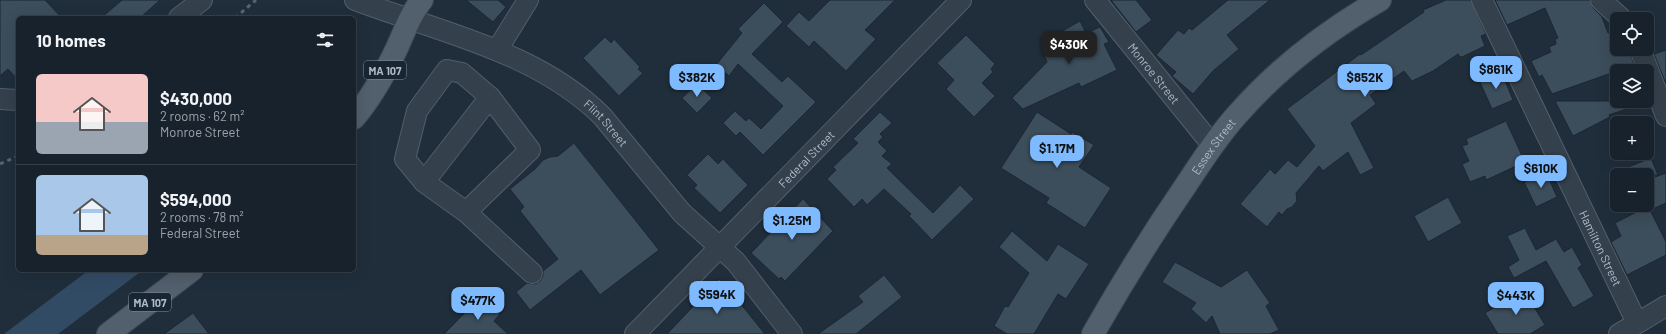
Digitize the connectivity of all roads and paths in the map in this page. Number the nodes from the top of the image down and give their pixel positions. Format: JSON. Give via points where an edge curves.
{"nodes":[{"id":1,"x":202,"y":0,"type":"edge"},
{"id":2,"x":355,"y":0,"type":"edge"},
{"id":3,"x":422,"y":0,"type":"edge"},
{"id":4,"x":528,"y":0,"type":"edge"},
{"id":5,"x":1095,"y":0,"type":"edge"},
{"id":6,"x":1380,"y":0,"type":"edge"},
{"id":7,"x":1482,"y":0,"type":"edge"},
{"id":8,"x":1601,"y":0,"type":"edge"},
{"id":9,"x":957,"y":1,"type":"edge"},
{"id":10,"x":1614,"y":12,"type":"edge"},
{"id":11,"x":182,"y":16,"type":"edge"},
{"id":12,"x":410,"y":19,"type":"junction"},
{"id":13,"x":497,"y":50,"type":"junction"},
{"id":14,"x":1643,"y":56,"type":"edge"},
{"id":15,"x":490,"y":97,"type":"junction"},
{"id":16,"x":0,"y":99,"type":"edge"},
{"id":17,"x":16,"y":100,"type":"edge"},
{"id":18,"x":356,"y":115,"type":"edge"},
{"id":19,"x":1666,"y":116,"type":"edge"},
{"id":20,"x":1213,"y":146,"type":"junction"},
{"id":21,"x":424,"y":182,"type":"junction"},
{"id":22,"x":466,"y":212,"type":"junction"},
{"id":23,"x":721,"y":247,"type":"junction"},
{"id":24,"x":189,"y":272,"type":"edge"},
{"id":25,"x":532,"y":273,"type":"dead end"},
{"id":26,"x":1666,"y":306,"type":"edge"},
{"id":27,"x":1637,"y":323,"type":"junction"},
{"id":28,"x":108,"y":334,"type":"edge"},
{"id":29,"x":635,"y":334,"type":"edge"},
{"id":30,"x":792,"y":334,"type":"edge"},
{"id":31,"x":1093,"y":334,"type":"edge"},
{"id":32,"x":1619,"y":334,"type":"edge"}],
"edges":[{"from":1,"to":11,"type":"street"},
{"from":2,"to":12,"type":"street","name":"Flint Street"},
{"from":3,"to":12,"type":"main road","number":"MA 107"},
{"from":4,"to":13,"type":"street"},
{"from":5,"to":20,"type":"street","name":"Monroe Street"},
{"from":6,"to":20,"type":"main road","name":"Essex Street","via":[[1344,23],[1269,83],[1236,116]]},
{"from":7,"to":27,"type":"street","name":"Hamilton Street"},
{"from":8,"to":10,"type":"street"},
{"from":9,"to":23,"type":"street","name":"Federal Street"},
{"from":12,"to":13,"type":"street","name":"Flint Street"},
{"from":12,"to":18,"type":"main road","number":"MA 107","via":[[396,51]]},
{"from":13,"to":23,"type":"street","name":"Flint Street","via":[[556,79],[588,102],[677,207]]},
{"from":14,"to":19,"type":"street"},
{"from":15,"to":21,"type":"street"},
{"from":15,"to":21,"type":"street","via":[[462,73],[446,70],[417,111],[405,158]]},
{"from":15,"to":22,"type":"street","via":[[530,150]]},
{"from":16,"to":17,"type":"street"},
{"from":20,"to":31,"type":"main road","name":"Essex Street","via":[[1158,226]]},
{"from":21,"to":22,"type":"street"},
{"from":22,"to":25,"type":"street"},
{"from":23,"to":29,"type":"street","name":"Federal Street"},
{"from":23,"to":30,"type":"street","name":"Flint Street","via":[[736,262]]},
{"from":24,"to":28,"type":"main road","number":"MA 107"},
{"from":26,"to":27,"type":"street"},
{"from":27,"to":32,"type":"street"}]}
